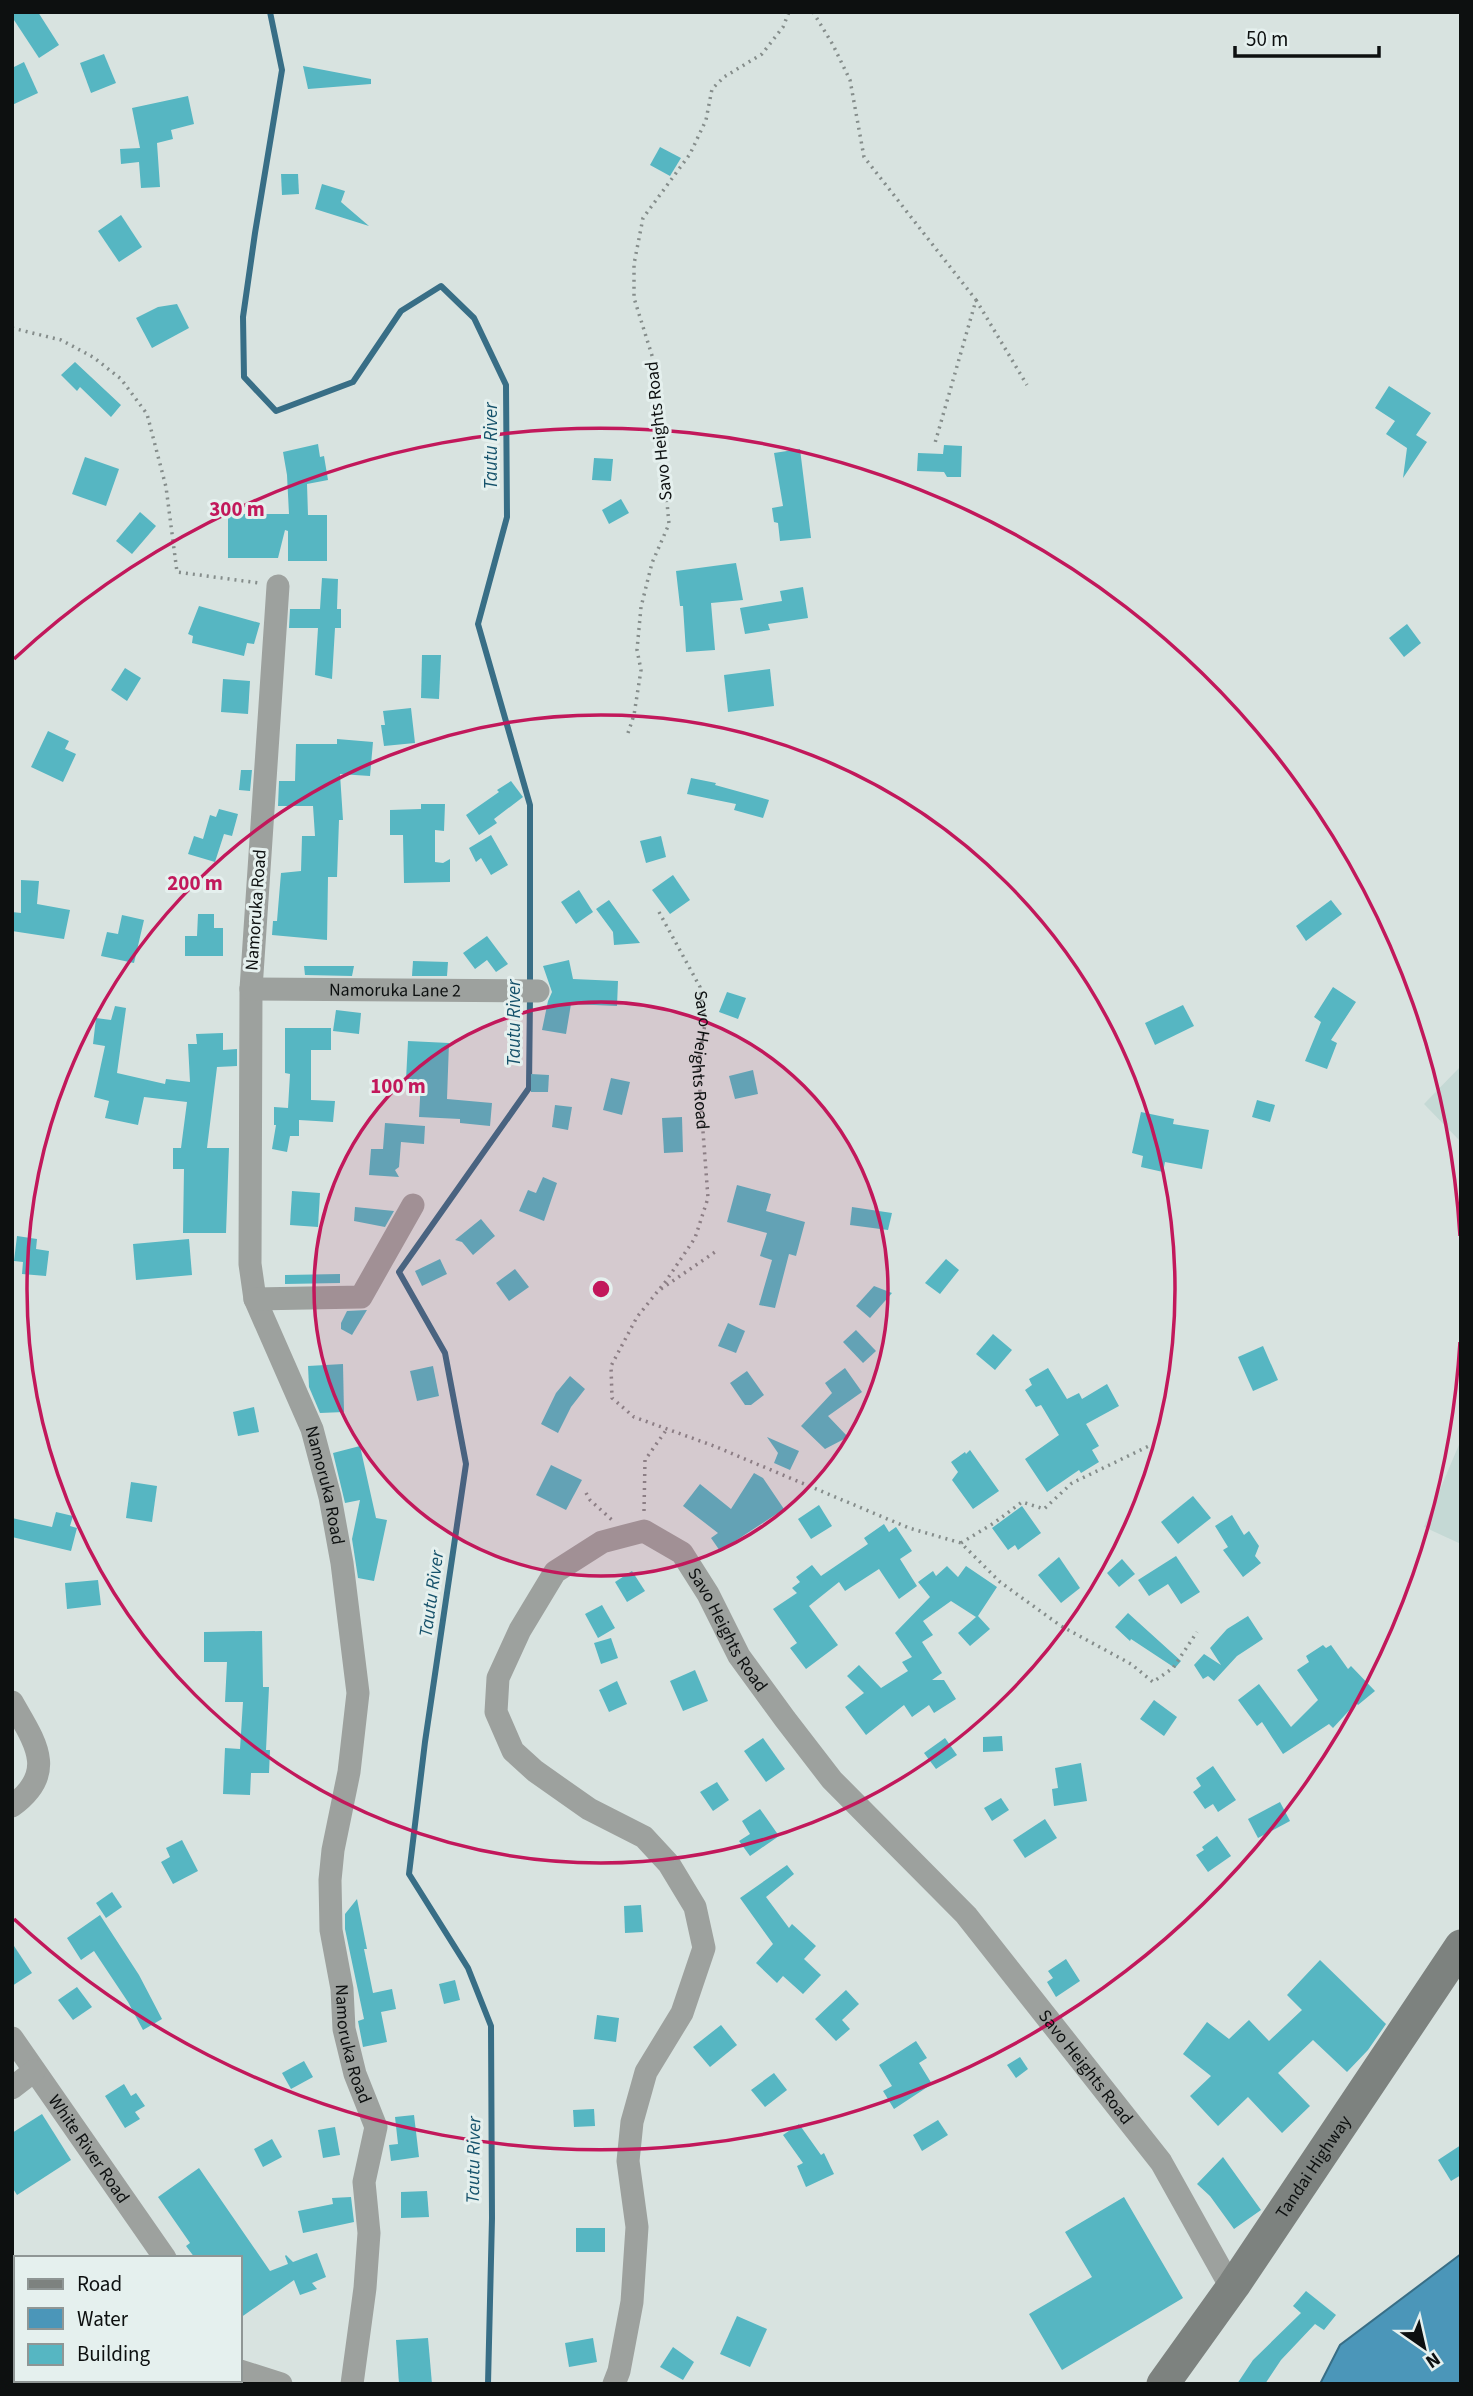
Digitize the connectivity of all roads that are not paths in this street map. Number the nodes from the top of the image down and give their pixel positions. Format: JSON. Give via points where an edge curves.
{"nodes":[{"id":1,"x":278,"y":586,"type":"road end"},
{"id":2,"x":251,"y":989,"type":"junction"},
{"id":3,"x":538,"y":991,"type":"dead end"},
{"id":4,"x":413,"y":1205,"type":"dead end"},
{"id":5,"x":255,"y":1300,"type":"junction"},
{"id":6,"x":12,"y":1702,"type":"edge"},
{"id":7,"x":12,"y":1806,"type":"edge"},
{"id":8,"x":1461,"y":1946,"type":"edge"},
{"id":9,"x":12,"y":2038,"type":"edge"},
{"id":10,"x":34,"y":2071,"type":"junction"},
{"id":11,"x":12,"y":2088,"type":"edge"},
{"id":12,"x":164,"y":2256,"type":"edge"},
{"id":13,"x":1234,"y":2285,"type":"junction"},
{"id":14,"x":242,"y":2372,"type":"edge"},
{"id":15,"x":281,"y":2384,"type":"edge"},
{"id":16,"x":352,"y":2384,"type":"edge"},
{"id":17,"x":614,"y":2384,"type":"edge"},
{"id":18,"x":1163,"y":2384,"type":"edge"}],
"edges":[{"from":1,"to":2,"type":"street","name":"Namoruka Road"},
{"from":2,"to":3,"type":"street","name":"Namoruka Lane 2"},
{"from":2,"to":5,"type":"street","name":"Namoruka Road","via":[[250,1264]]},
{"from":4,"to":5,"type":"street","via":[[361,1297]]},
{"from":5,"to":16,"type":"street","name":"Namoruka Road","via":[[312,1429],[330,1497],[358,1693],[330,1880],[331,1930],[344,2029],[355,2074],[376,2127],[365,2182],[369,2232]]},
{"from":6,"to":7,"type":"street","via":[[39,1751],[38,1776]]},
{"from":8,"to":13,"type":"main road","name":"Tandai Highway"},
{"from":9,"to":10,"type":"street","name":"White River Road"},
{"from":10,"to":11,"type":"street"},
{"from":10,"to":12,"type":"street","name":"White River Road"},
{"from":13,"to":17,"type":"street","name":"Savo Heights Road","via":[[1228,2282],[1161,2162],[966,1915],[832,1780],[785,1719],[739,1656],[682,1553],[636,1533],[602,1542],[555,1572],[498,1678],[496,1712],[513,1751],[589,1809],[644,1837],[669,1864],[695,1907],[704,1948],[681,2013],[646,2072],[632,2122],[628,2161],[638,2227],[632,2302]]},
{"from":13,"to":18,"type":"main road","name":"Tandai Highway"},
{"from":14,"to":15,"type":"street"}]}
